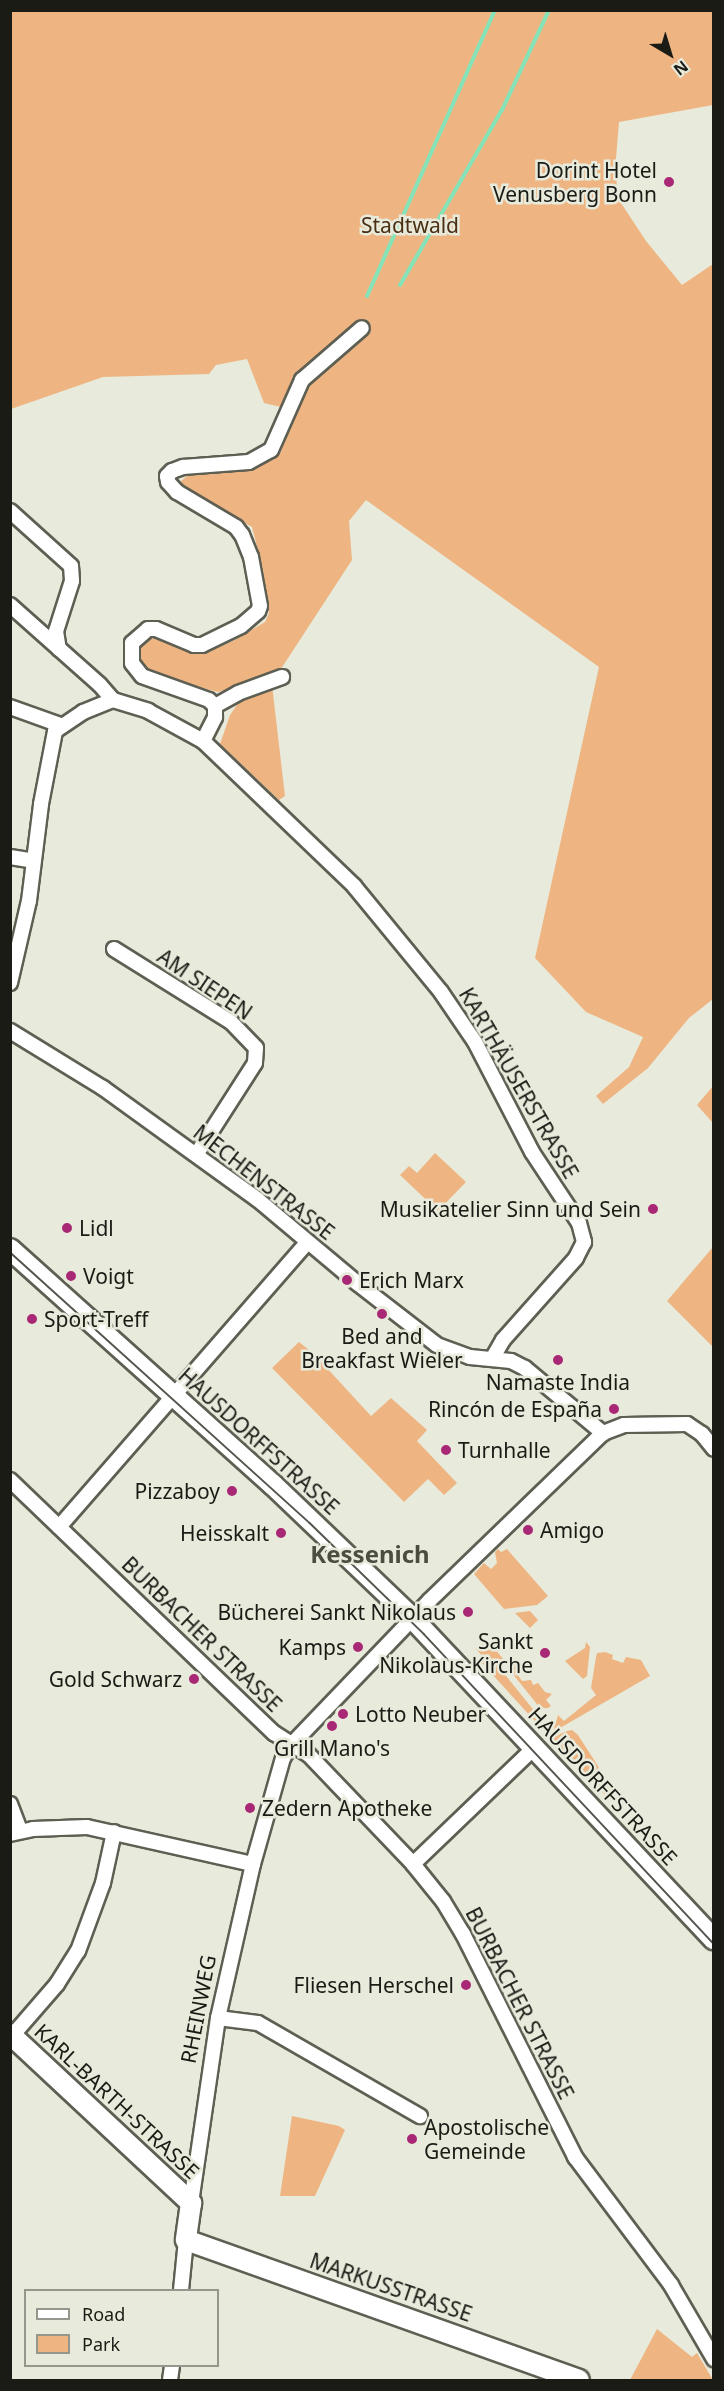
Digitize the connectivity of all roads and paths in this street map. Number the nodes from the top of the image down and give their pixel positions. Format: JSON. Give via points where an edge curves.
{"nodes":[{"id":1,"x":362,"y":328,"type":"dead end"},
{"id":2,"x":10,"y":511,"type":"edge"},
{"id":3,"x":10,"y":605,"type":"edge"},
{"id":4,"x":59,"y":649,"type":"junction"},
{"id":5,"x":282,"y":677,"type":"dead end"},
{"id":6,"x":113,"y":700,"type":"junction"},
{"id":7,"x":216,"y":706,"type":"junction"},
{"id":8,"x":10,"y":707,"type":"edge"},
{"id":9,"x":60,"y":725,"type":"junction"},
{"id":10,"x":203,"y":741,"type":"junction"},
{"id":11,"x":10,"y":857,"type":"edge"},
{"id":12,"x":34,"y":861,"type":"junction"},
{"id":13,"x":114,"y":949,"type":"dead end"},
{"id":14,"x":10,"y":983,"type":"edge"},
{"id":15,"x":10,"y":1031,"type":"edge"},
{"id":16,"x":196,"y":1155,"type":"junction"},
{"id":17,"x":307,"y":1243,"type":"junction"},
{"id":18,"x":10,"y":1249,"type":"edge"},
{"id":19,"x":492,"y":1359,"type":"junction"},
{"id":20,"x":174,"y":1396,"type":"junction"},
{"id":21,"x":603,"y":1433,"type":"junction"},
{"id":22,"x":714,"y":1449,"type":"edge"},
{"id":23,"x":10,"y":1480,"type":"edge"},
{"id":24,"x":59,"y":1527,"type":"junction"},
{"id":25,"x":412,"y":1618,"type":"junction"},
{"id":26,"x":291,"y":1744,"type":"junction"},
{"id":27,"x":534,"y":1748,"type":"junction"},
{"id":28,"x":10,"y":1804,"type":"edge"},
{"id":29,"x":15,"y":1832,"type":"edge"},
{"id":30,"x":114,"y":1832,"type":"junction"},
{"id":31,"x":253,"y":1864,"type":"junction"},
{"id":32,"x":413,"y":1864,"type":"junction"},
{"id":33,"x":714,"y":1940,"type":"edge"},
{"id":34,"x":218,"y":2018,"type":"junction"},
{"id":35,"x":11,"y":2035,"type":"edge"},
{"id":36,"x":420,"y":2116,"type":"dead end"},
{"id":37,"x":191,"y":2203,"type":"junction"},
{"id":38,"x":186,"y":2240,"type":"junction"},
{"id":39,"x":181,"y":2289,"type":"edge"},
{"id":40,"x":714,"y":2359,"type":"edge"},
{"id":41,"x":579,"y":2380,"type":"edge"}],
"edges":[{"from":1,"to":7,"type":"street","via":[[302,380],[271,450],[249,462],[183,467],[167,476],[177,492],[236,527],[242,535],[251,557],[260,606],[241,626],[202,645],[148,629],[132,644],[132,663],[142,676]]},
{"from":2,"to":4,"type":"street","via":[[70,566],[72,581],[56,631]]},
{"from":3,"to":4,"type":"street"},
{"from":4,"to":6,"type":"street"},
{"from":5,"to":7,"type":"street","via":[[238,693]]},
{"from":6,"to":9,"type":"street"},
{"from":6,"to":10,"type":"street","name":"KARTHÄUSERSTRASSE","via":[[148,711]]},
{"from":7,"to":10,"type":"street"},
{"from":8,"to":9,"type":"street"},
{"from":9,"to":12,"type":"street","via":[[51,741]]},
{"from":10,"to":19,"type":"street","name":"KARTHÄUSERSTRASSE","via":[[354,886],[441,992],[475,1042],[532,1152],[579,1223],[584,1242],[576,1258],[503,1340]]},
{"from":11,"to":12,"type":"street"},
{"from":12,"to":14,"type":"street"},
{"from":13,"to":16,"type":"street","name":"AM SIEPEN","via":[[231,1022],[256,1048],[255,1063]]},
{"from":15,"to":16,"type":"street","name":"MECHENSTRASSE","via":[[102,1088]]},
{"from":16,"to":17,"type":"street","name":"MECHENSTRASSE","via":[[258,1199]]},
{"from":17,"to":19,"type":"street","name":"MECHENSTRASSE","via":[[437,1345],[470,1357]]},
{"from":17,"to":20,"type":"street"},
{"from":18,"to":20,"type":"main road","name":"HAUSDORFFSTRASSE"},
{"from":19,"to":21,"type":"street","name":"MECHENSTRASSE","via":[[511,1361],[534,1373]]},
{"from":20,"to":24,"type":"street"},
{"from":20,"to":25,"type":"main road","name":"HAUSDORFFSTRASSE","via":[[306,1515]]},
{"from":21,"to":22,"type":"street","via":[[624,1425],[687,1424]]},
{"from":21,"to":25,"type":"street"},
{"from":23,"to":24,"type":"street","name":"BURBACHER STRASSE"},
{"from":24,"to":26,"type":"street","name":"BURBACHER STRASSE","via":[[274,1733]]},
{"from":25,"to":26,"type":"street"},
{"from":25,"to":27,"type":"main road","name":"HAUSDORFFSTRASSE"},
{"from":26,"to":31,"type":"street","name":"RHEINWEG","via":[[283,1758]]},
{"from":26,"to":32,"type":"street","name":"BURBACHER STRASSE","via":[[309,1755]]},
{"from":27,"to":32,"type":"street"},
{"from":27,"to":33,"type":"main road","name":"HAUSDORFFSTRASSE"},
{"from":28,"to":29,"type":"street"},
{"from":29,"to":30,"type":"street","via":[[87,1827]]},
{"from":30,"to":31,"type":"street"},
{"from":30,"to":35,"type":"street","via":[[103,1883],[78,1951],[57,1984]]},
{"from":31,"to":34,"type":"street","name":"RHEINWEG"},
{"from":32,"to":40,"type":"street","name":"BURBACHER STRASSE","via":[[463,1934],[575,2157],[666,2277]]},
{"from":34,"to":36,"type":"street","via":[[258,2023]]},
{"from":34,"to":37,"type":"street","name":"RHEINWEG"},
{"from":35,"to":37,"type":"main road","name":"KARL-BARTH-STRASSE"},
{"from":37,"to":38,"type":"main road","name":"RHEINWEG"},
{"from":38,"to":39,"type":"street","name":"RHEINWEG"},
{"from":38,"to":41,"type":"main road","name":"MARKUSSTRASSE"}]}
